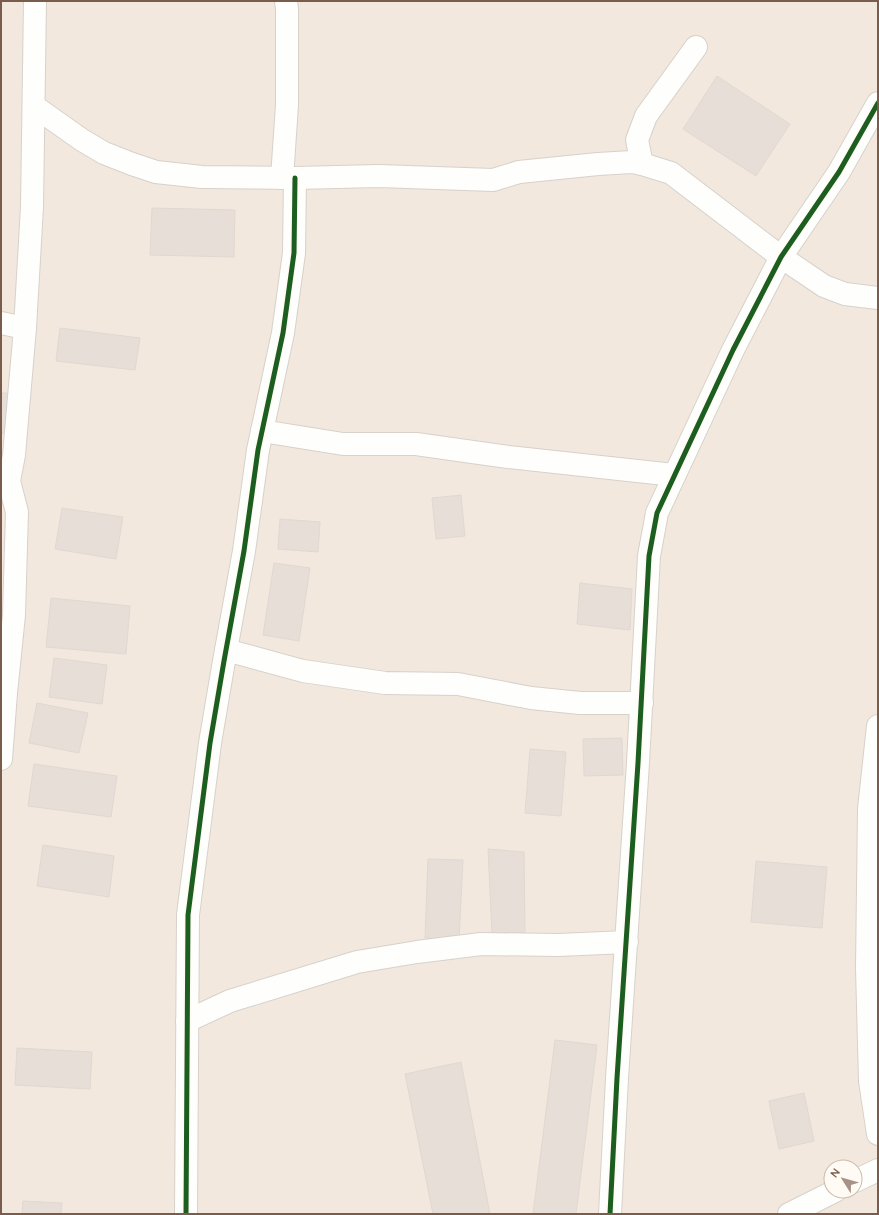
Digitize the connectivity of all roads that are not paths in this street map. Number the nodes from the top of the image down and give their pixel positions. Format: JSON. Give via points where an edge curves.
{"nodes":[{"id":1,"x":35,"y":1,"type":"edge"},
{"id":2,"x":286,"y":1,"type":"edge"},
{"id":3,"x":696,"y":47,"type":"dead end"},
{"id":4,"x":878,"y":103,"type":"edge"},
{"id":5,"x":34,"y":106,"type":"junction"},
{"id":6,"x":642,"y":164,"type":"junction"},
{"id":7,"x":288,"y":178,"type":"junction"},
{"id":8,"x":780,"y":257,"type":"junction"},
{"id":9,"x":878,"y":298,"type":"edge"},
{"id":10,"x":1,"y":324,"type":"edge"},
{"id":11,"x":25,"y":328,"type":"junction"},
{"id":12,"x":262,"y":431,"type":"junction"},
{"id":13,"x":674,"y":475,"type":"junction"},
{"id":14,"x":8,"y":556,"type":"edge"},
{"id":15,"x":226,"y":650,"type":"junction"},
{"id":16,"x":642,"y":703,"type":"junction"},
{"id":17,"x":878,"y":726,"type":"edge"},
{"id":18,"x":1,"y":759,"type":"edge"},
{"id":19,"x":627,"y":942,"type":"junction"},
{"id":20,"x":187,"y":1021,"type":"junction"},
{"id":21,"x":878,"y":1134,"type":"edge"},
{"id":22,"x":878,"y":1170,"type":"edge"},
{"id":23,"x":863,"y":1177,"type":"edge"},
{"id":24,"x":823,"y":1197,"type":"edge"},
{"id":25,"x":186,"y":1214,"type":"edge"},
{"id":26,"x":610,"y":1214,"type":"edge"},
{"id":27,"x":790,"y":1214,"type":"edge"}],
"edges":[{"from":1,"to":5,"type":"street"},
{"from":2,"to":7,"type":"street"},
{"from":3,"to":6,"type":"street","via":[[646,116],[637,140]]},
{"from":4,"to":8,"type":"street","via":[[839,172]]},
{"from":5,"to":7,"type":"street","via":[[104,153],[156,172],[202,177]]},
{"from":5,"to":11,"type":"street","via":[[32,207]]},
{"from":6,"to":7,"type":"street","via":[[598,164],[518,172],[493,180],[379,176]]},
{"from":6,"to":8,"type":"street","via":[[671,173]]},
{"from":7,"to":12,"type":"street","via":[[294,254],[283,333]]},
{"from":8,"to":9,"type":"street","via":[[824,286],[845,294]]},
{"from":8,"to":13,"type":"street"},
{"from":10,"to":11,"type":"street"},
{"from":11,"to":14,"type":"street","via":[[14,455],[9,481],[17,512]]},
{"from":12,"to":13,"type":"street","via":[[343,444],[416,444]]},
{"from":12,"to":15,"type":"street"},
{"from":13,"to":16,"type":"street","via":[[657,513],[649,556]]},
{"from":14,"to":18,"type":"street","via":[[14,615]]},
{"from":15,"to":16,"type":"street","via":[[303,671],[385,683],[458,684],[531,698],[580,703]]},
{"from":15,"to":20,"type":"street","via":[[210,743],[188,915]]},
{"from":16,"to":19,"type":"street"},
{"from":17,"to":21,"type":"street","via":[[869,809],[867,968],[870,1081]]},
{"from":19,"to":20,"type":"street","via":[[481,944],[357,962],[230,1001]]},
{"from":19,"to":26,"type":"street"},
{"from":20,"to":25,"type":"street"},
{"from":22,"to":23,"type":"street"},
{"from":24,"to":27,"type":"street"}]}
